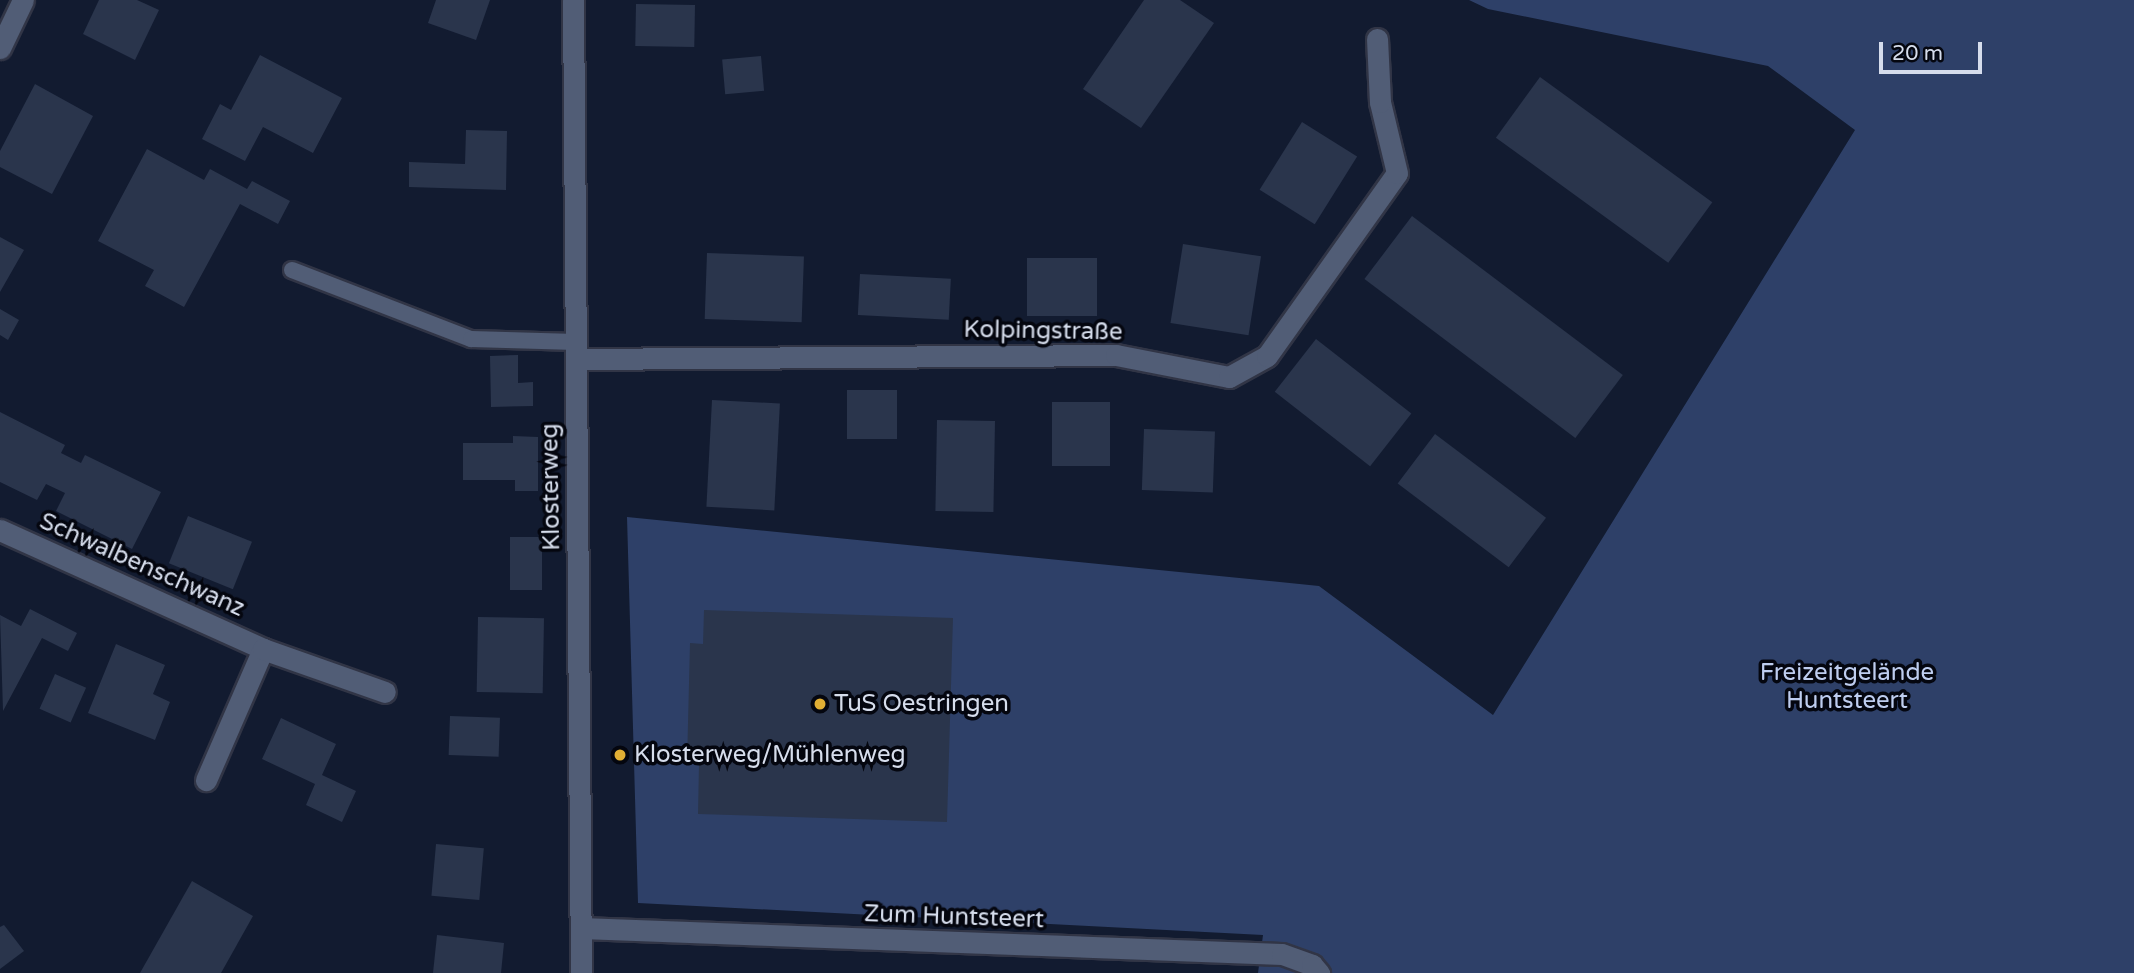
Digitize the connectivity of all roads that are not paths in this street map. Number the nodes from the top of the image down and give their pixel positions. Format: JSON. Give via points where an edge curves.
{"nodes":[{"id":1,"x":23,"y":0,"type":"edge"},
{"id":2,"x":573,"y":0,"type":"edge"},
{"id":3,"x":1377,"y":39,"type":"dead end"},
{"id":4,"x":0,"y":48,"type":"edge"},
{"id":5,"x":292,"y":270,"type":"dead end"},
{"id":6,"x":576,"y":351,"type":"junction"},
{"id":7,"x":0,"y":530,"type":"edge"},
{"id":8,"x":263,"y":649,"type":"junction"},
{"id":9,"x":385,"y":692,"type":"dead end"},
{"id":10,"x":206,"y":780,"type":"dead end"},
{"id":11,"x":581,"y":928,"type":"junction"},
{"id":12,"x":581,"y":973,"type":"edge"},
{"id":13,"x":1319,"y":973,"type":"edge"}],
"edges":[{"from":1,"to":4,"type":"street"},
{"from":2,"to":6,"type":"street","name":"Klosterweg"},
{"from":3,"to":6,"type":"street","name":"Kolpingstraße","via":[[1380,102],[1398,173],[1266,356],[1229,377],[1116,355]]},
{"from":5,"to":6,"type":"lane","via":[[471,339]]},
{"from":6,"to":11,"type":"street","name":"Klosterweg"},
{"from":7,"to":8,"type":"street","name":"Schwalbenschwanz"},
{"from":8,"to":9,"type":"street","name":"Schwalbenschwanz"},
{"from":8,"to":10,"type":"street","name":"Schwalbenschwanz"},
{"from":11,"to":12,"type":"street","name":"Klosterweg"},
{"from":11,"to":13,"type":"street","name":"Zum Huntsteert","via":[[1282,954],[1312,965]]}]}
